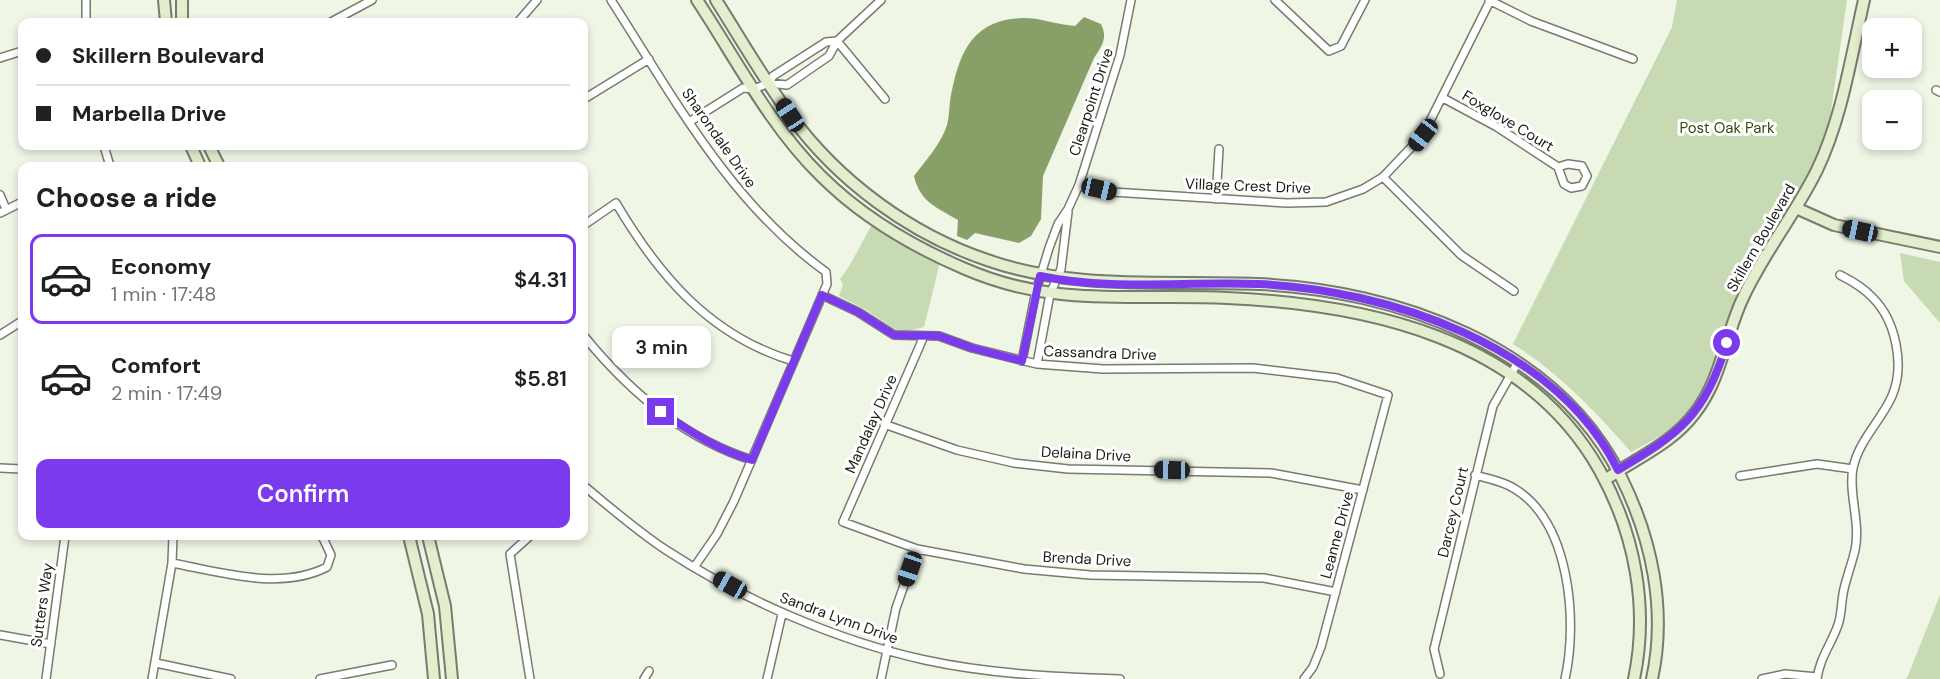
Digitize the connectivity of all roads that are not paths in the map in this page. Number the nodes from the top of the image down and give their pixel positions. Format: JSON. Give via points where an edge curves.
{"nodes":[{"id":1,"x":86,"y":0,"type":"edge"},
{"id":2,"x":164,"y":0,"type":"edge"},
{"id":3,"x":182,"y":0,"type":"edge"},
{"id":4,"x":372,"y":0,"type":"edge"},
{"id":5,"x":537,"y":0,"type":"edge"},
{"id":6,"x":611,"y":0,"type":"edge"},
{"id":7,"x":697,"y":0,"type":"edge"},
{"id":8,"x":716,"y":0,"type":"edge"},
{"id":9,"x":881,"y":0,"type":"edge"},
{"id":10,"x":1131,"y":0,"type":"edge"},
{"id":11,"x":1275,"y":0,"type":"edge"},
{"id":12,"x":1365,"y":0,"type":"edge"},
{"id":13,"x":1490,"y":0,"type":"edge"},
{"id":14,"x":1864,"y":0,"type":"edge"},
{"id":15,"x":86,"y":18,"type":"edge"},
{"id":16,"x":166,"y":18,"type":"edge"},
{"id":17,"x":182,"y":18,"type":"edge"},
{"id":18,"x":338,"y":18,"type":"edge"},
{"id":19,"x":521,"y":18,"type":"edge"},
{"id":20,"x":837,"y":41,"type":"junction"},
{"id":21,"x":18,"y":52,"type":"edge"},
{"id":22,"x":0,"y":58,"type":"edge"},
{"id":23,"x":649,"y":59,"type":"junction"},
{"id":24,"x":1632,"y":59,"type":"dead end"},
{"id":25,"x":770,"y":83,"type":"junction"},
{"id":26,"x":753,"y":88,"type":"junction"},
{"id":27,"x":588,"y":97,"type":"edge"},
{"id":28,"x":1443,"y":98,"type":"junction"},
{"id":29,"x":885,"y":99,"type":"dead end"},
{"id":30,"x":689,"y":122,"type":"junction"},
{"id":31,"x":1220,"y":149,"type":"dead end"},
{"id":32,"x":1558,"y":167,"type":"junction"},
{"id":33,"x":1383,"y":177,"type":"junction"},
{"id":34,"x":1079,"y":184,"type":"junction"},
{"id":35,"x":0,"y":195,"type":"edge"},
{"id":36,"x":1216,"y":199,"type":"junction"},
{"id":37,"x":18,"y":204,"type":"edge"},
{"id":38,"x":1796,"y":208,"type":"junction"},
{"id":39,"x":1068,"y":209,"type":"junction"},
{"id":40,"x":3,"y":211,"type":"edge"},
{"id":41,"x":588,"y":222,"type":"edge"},
{"id":42,"x":1940,"y":247,"type":"edge"},
{"id":43,"x":1840,"y":275,"type":"dead end"},
{"id":44,"x":1040,"y":276,"type":"junction"},
{"id":45,"x":1058,"y":279,"type":"junction"},
{"id":46,"x":1036,"y":291,"type":"junction"},
{"id":47,"x":1514,"y":291,"type":"dead end"},
{"id":48,"x":1050,"y":294,"type":"junction"},
{"id":49,"x":822,"y":295,"type":"junction"},
{"id":50,"x":18,"y":323,"type":"edge"},
{"id":51,"x":0,"y":334,"type":"edge"},
{"id":52,"x":924,"y":336,"type":"junction"},
{"id":53,"x":588,"y":340,"type":"edge"},
{"id":54,"x":793,"y":361,"type":"junction"},
{"id":55,"x":1022,"y":361,"type":"junction"},
{"id":56,"x":1518,"y":362,"type":"junction"},
{"id":57,"x":1037,"y":364,"type":"junction"},
{"id":58,"x":1510,"y":373,"type":"junction"},
{"id":59,"x":1388,"y":395,"type":"joint"},
{"id":60,"x":884,"y":424,"type":"junction"},
{"id":61,"x":752,"y":460,"type":"junction"},
{"id":62,"x":0,"y":468,"type":"edge"},
{"id":63,"x":18,"y":469,"type":"edge"},
{"id":64,"x":1853,"y":469,"type":"junction"},
{"id":65,"x":1618,"y":470,"type":"junction"},
{"id":66,"x":1475,"y":475,"type":"junction"},
{"id":67,"x":1740,"y":476,"type":"dead end"},
{"id":68,"x":1605,"y":480,"type":"junction"},
{"id":69,"x":588,"y":489,"type":"edge"},
{"id":70,"x":1363,"y":490,"type":"junction"},
{"id":71,"x":843,"y":522,"type":"joint"},
{"id":72,"x":64,"y":540,"type":"edge"},
{"id":73,"x":173,"y":540,"type":"edge"},
{"id":74,"x":324,"y":540,"type":"edge"},
{"id":75,"x":410,"y":540,"type":"edge"},
{"id":76,"x":429,"y":540,"type":"edge"},
{"id":77,"x":526,"y":540,"type":"edge"},
{"id":78,"x":917,"y":549,"type":"junction"},
{"id":79,"x":172,"y":563,"type":"junction"},
{"id":80,"x":695,"y":566,"type":"junction"},
{"id":81,"x":1336,"y":592,"type":"junction"},
{"id":82,"x":783,"y":614,"type":"junction"},
{"id":83,"x":0,"y":634,"type":"edge"},
{"id":84,"x":51,"y":644,"type":"junction"},
{"id":85,"x":888,"y":651,"type":"junction"},
{"id":86,"x":156,"y":663,"type":"junction"},
{"id":87,"x":392,"y":665,"type":"dead end"},
{"id":88,"x":649,"y":670,"type":"dead end"},
{"id":89,"x":1440,"y":674,"type":"dead end"},
{"id":90,"x":1817,"y":678,"type":"edge"},
{"id":91,"x":46,"y":679,"type":"edge"},
{"id":92,"x":152,"y":679,"type":"edge"},
{"id":93,"x":231,"y":679,"type":"edge"},
{"id":94,"x":320,"y":679,"type":"edge"},
{"id":95,"x":434,"y":679,"type":"edge"},
{"id":96,"x":452,"y":679,"type":"edge"},
{"id":97,"x":530,"y":679,"type":"edge"},
{"id":98,"x":644,"y":679,"type":"edge"},
{"id":99,"x":768,"y":679,"type":"edge"},
{"id":100,"x":881,"y":679,"type":"edge"},
{"id":101,"x":1120,"y":679,"type":"edge"},
{"id":102,"x":1304,"y":679,"type":"edge"},
{"id":103,"x":1565,"y":679,"type":"edge"},
{"id":104,"x":1634,"y":679,"type":"edge"},
{"id":105,"x":1652,"y":679,"type":"edge"},
{"id":106,"x":1762,"y":679,"type":"edge"}],
"edges":[{"from":1,"to":15,"type":"street"},
{"from":2,"to":16,"type":"main road"},
{"from":3,"to":17,"type":"main road"},
{"from":4,"to":18,"type":"street"},
{"from":5,"to":19,"type":"street"},
{"from":6,"to":23,"type":"street","name":"Sharondale Drive"},
{"from":7,"to":26,"type":"main road"},
{"from":8,"to":25,"type":"main road"},
{"from":9,"to":20,"type":"street"},
{"from":10,"to":34,"type":"street","name":"Clearpoint Drive","via":[[1120,55]]},
{"from":11,"to":12,"type":"street","via":[[1329,51],[1341,46]]},
{"from":13,"to":24,"type":"street","via":[[1531,21]]},
{"from":13,"to":28,"type":"street","name":"Village Crest Drive"},
{"from":14,"to":38,"type":"main road","name":"Skillern Boulevard","via":[[1833,130]]},
{"from":20,"to":25,"type":"street","via":[[826,42],[773,76]]},
{"from":20,"to":25,"type":"street","via":[[829,56],[787,85]]},
{"from":20,"to":29,"type":"street"},
{"from":21,"to":22,"type":"street"},
{"from":23,"to":27,"type":"street"},
{"from":23,"to":30,"type":"street","name":"Sharondale Drive"},
{"from":25,"to":26,"type":"street"},
{"from":25,"to":44,"type":"main road","via":[[790,115],[829,161],[899,217],[942,242],[985,260]]},
{"from":26,"to":30,"type":"street","via":[[743,88]]},
{"from":26,"to":46,"type":"main road","via":[[819,174],[849,201],[962,268]]},
{"from":28,"to":32,"type":"street","name":"Foxglove Court"},
{"from":28,"to":33,"type":"street","name":"Village Crest Drive","via":[[1423,135]]},
{"from":30,"to":49,"type":"street","name":"Sharondale Drive","via":[[739,192],[798,252],[826,272],[827,284]]},
{"from":31,"to":36,"type":"street"},
{"from":32,"to":32,"type":"street","name":"Foxglove Court","via":[[1564,184],[1571,188],[1582,186],[1587,176],[1582,166]]},
{"from":33,"to":36,"type":"street","name":"Village Crest Drive","via":[[1326,202]]},
{"from":33,"to":47,"type":"street","via":[[1461,255]]},
{"from":34,"to":36,"type":"street","name":"Village Crest Drive","via":[[1112,192]]},
{"from":34,"to":39,"type":"street","name":"Clearpoint Drive"},
{"from":35,"to":40,"type":"street"},
{"from":37,"to":40,"type":"street"},
{"from":38,"to":42,"type":"main road","via":[[1834,225]]},
{"from":38,"to":65,"type":"main road","name":"Skillern Boulevard","via":[[1741,301],[1711,389],[1696,413],[1676,434]]},
{"from":39,"to":44,"type":"street","name":"Clearpoint Drive","via":[[1058,224]]},
{"from":39,"to":45,"type":"street","name":"Clearpoint Drive"},
{"from":41,"to":54,"type":"street","via":[[616,203],[668,279],[699,309],[748,345]]},
{"from":43,"to":64,"type":"street","via":[[1875,299],[1889,321],[1896,346],[1893,394],[1864,439]]},
{"from":44,"to":45,"type":"main road"},
{"from":44,"to":46,"type":"street","name":"Clearpoint Drive"},
{"from":45,"to":48,"type":"street","name":"Clearpoint Drive"},
{"from":45,"to":56,"type":"main road","via":[[1319,289],[1426,317],[1474,337]]},
{"from":46,"to":48,"type":"main road"},
{"from":46,"to":55,"type":"street","name":"Clearpoint Drive"},
{"from":48,"to":57,"type":"street","name":"Clearpoint Drive"},
{"from":48,"to":58,"type":"main road","via":[[1107,299],[1224,298],[1321,306],[1429,333]]},
{"from":49,"to":52,"type":"street","name":"Cassandra Drive","via":[[894,335]]},
{"from":49,"to":54,"type":"street"},
{"from":50,"to":51,"type":"street"},
{"from":52,"to":55,"type":"street","name":"Cassandra Drive","via":[[939,336]]},
{"from":52,"to":60,"type":"street","name":"Mandalay Drive"},
{"from":53,"to":61,"type":"street","via":[[626,382],[661,412],[698,438]]},
{"from":54,"to":61,"type":"street"},
{"from":55,"to":57,"type":"street","name":"Cassandra Drive"},
{"from":56,"to":58,"type":"street","name":"Darcey Court"},
{"from":56,"to":65,"type":"main road","via":[[1585,421]]},
{"from":57,"to":59,"type":"street","name":"Cassandra Drive","via":[[1103,369],[1253,368],[1337,378]]},
{"from":58,"to":66,"type":"street","name":"Darcey Court","via":[[1494,406]]},
{"from":58,"to":68,"type":"main road","via":[[1549,402],[1588,449]]},
{"from":59,"to":70,"type":"street","name":"Leanne Drive"},
{"from":60,"to":70,"type":"street","name":"Delaina Drive","via":[[957,450],[1014,463],[1068,469],[1271,473]]},
{"from":60,"to":71,"type":"street","name":"Mandalay Drive"},
{"from":61,"to":80,"type":"street","via":[[717,534]]},
{"from":62,"to":63,"type":"street"},
{"from":64,"to":67,"type":"street","via":[[1817,464]]},
{"from":64,"to":90,"type":"street","via":[[1856,548],[1843,591],[1839,622],[1830,646],[1823,651]]},
{"from":65,"to":68,"type":"main road","name":"Skillern Boulevard"},
{"from":65,"to":105,"type":"main road","via":[[1642,524],[1656,583],[1658,613]]},
{"from":66,"to":89,"type":"street","name":"Darcey Court","via":[[1434,649]]},
{"from":66,"to":103,"type":"street","via":[[1514,488],[1540,511],[1553,530],[1571,616]]},
{"from":68,"to":104,"type":"main road","via":[[1618,505],[1638,584],[1641,621]]},
{"from":69,"to":80,"type":"street","name":"Sandra Lynn Drive","via":[[667,551]]},
{"from":70,"to":81,"type":"street","name":"Leanne Drive"},
{"from":71,"to":78,"type":"street","name":"Brenda Drive"},
{"from":72,"to":84,"type":"street","name":"Sutters Way"},
{"from":73,"to":79,"type":"street"},
{"from":74,"to":79,"type":"street","via":[[331,555],[327,567],[279,578],[253,578]]},
{"from":75,"to":95,"type":"main road","via":[[428,614]]},
{"from":76,"to":96,"type":"main road","via":[[445,606]]},
{"from":77,"to":97,"type":"street","via":[[510,554]]},
{"from":78,"to":81,"type":"street","name":"Brenda Drive","via":[[1024,569],[1264,578]]},
{"from":78,"to":85,"type":"street","via":[[896,608]]},
{"from":79,"to":86,"type":"street"},
{"from":80,"to":82,"type":"street","name":"Sandra Lynn Drive"},
{"from":81,"to":102,"type":"street","name":"Leanne Drive","via":[[1321,647]]},
{"from":82,"to":85,"type":"street","name":"Sandra Lynn Drive"},
{"from":82,"to":99,"type":"street"},
{"from":83,"to":84,"type":"street"},
{"from":84,"to":91,"type":"street","name":"Sutters Way"},
{"from":85,"to":100,"type":"street"},
{"from":85,"to":101,"type":"street","name":"Sandra Lynn Drive","via":[[928,661],[1038,675]]},
{"from":86,"to":92,"type":"street"},
{"from":86,"to":93,"type":"street"},
{"from":87,"to":94,"type":"street"},
{"from":88,"to":98,"type":"street"},
{"from":90,"to":106,"type":"street","via":[[1785,674]]}]}
